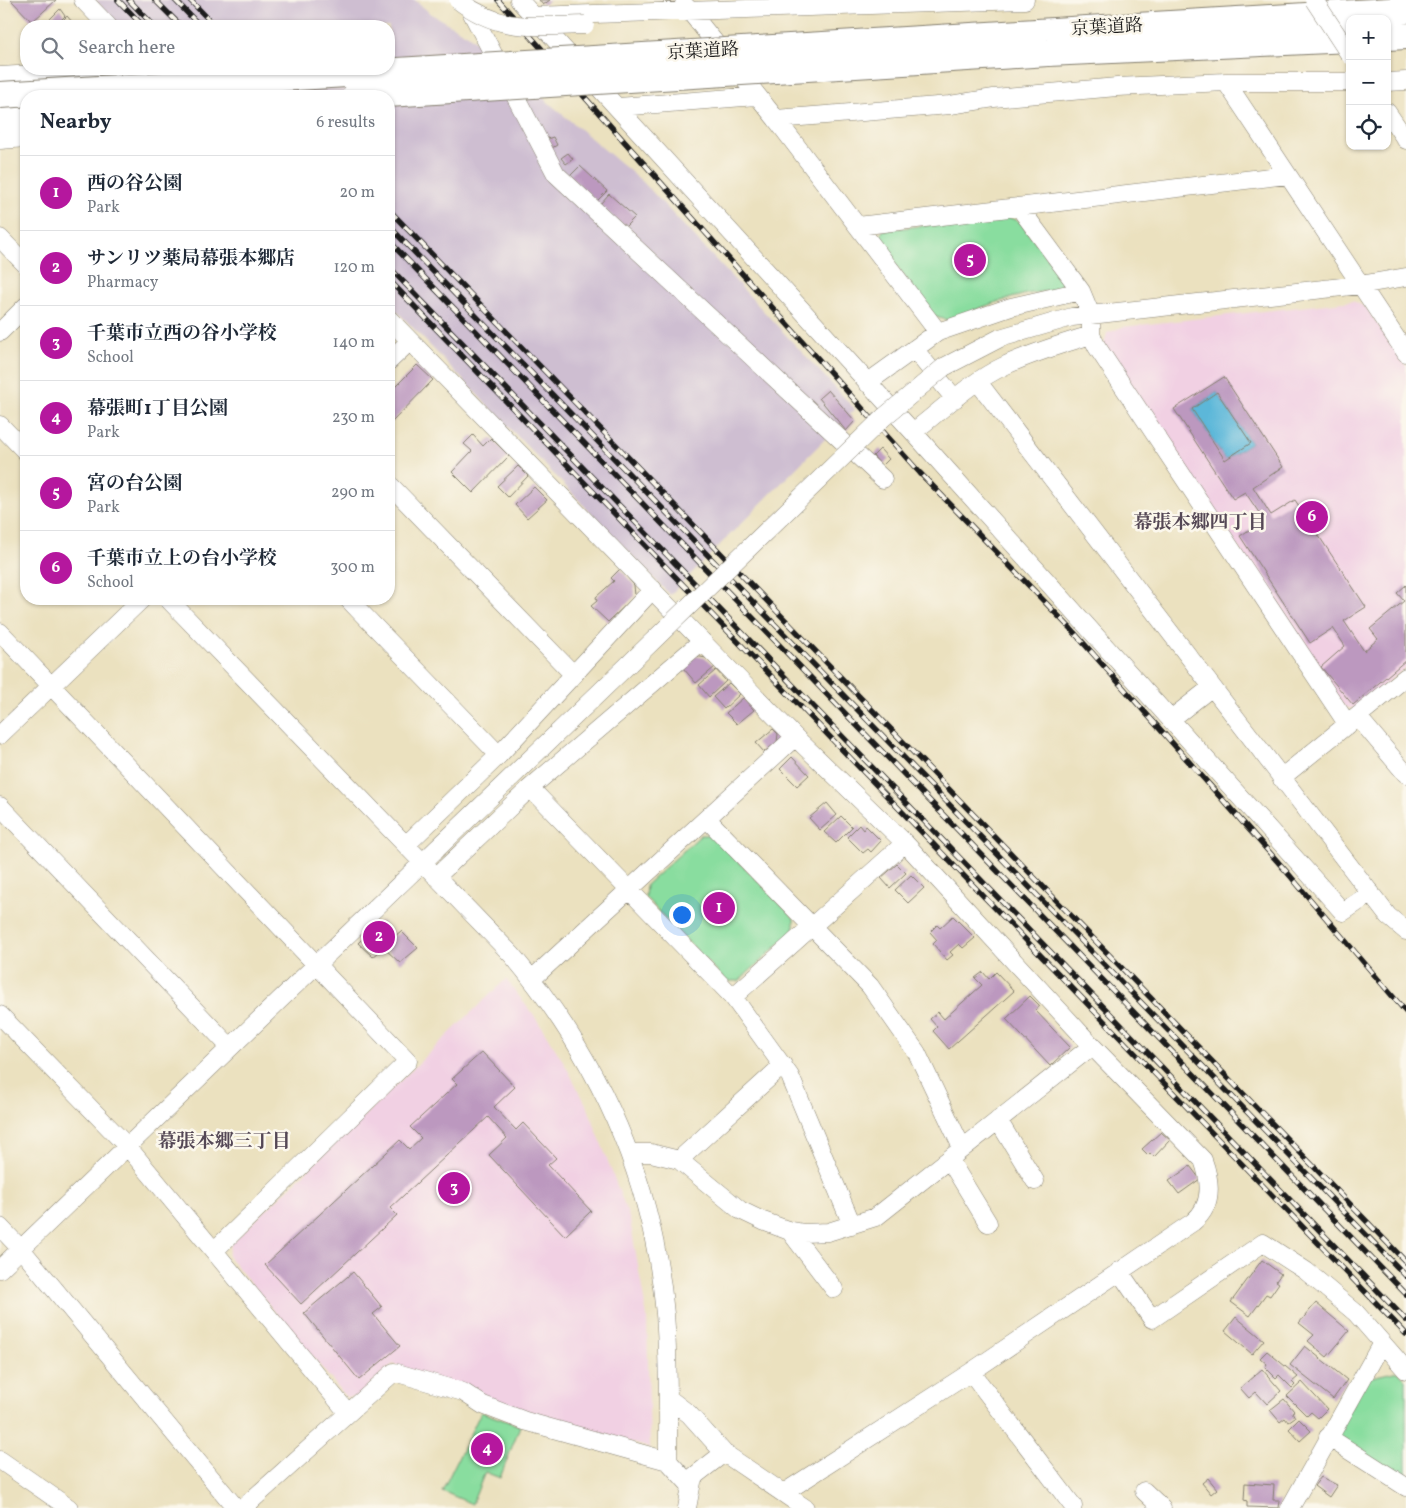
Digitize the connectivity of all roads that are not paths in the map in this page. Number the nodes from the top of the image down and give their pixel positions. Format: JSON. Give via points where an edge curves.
{"nodes":[{"id":1,"x":83,"y":0,"type":"edge"},
{"id":2,"x":458,"y":0,"type":"edge"},
{"id":3,"x":465,"y":0,"type":"edge"},
{"id":4,"x":519,"y":0,"type":"edge"},
{"id":5,"x":1025,"y":0,"type":"edge"},
{"id":6,"x":1314,"y":0,"type":"edge"},
{"id":7,"x":963,"y":1,"type":"edge"},
{"id":8,"x":842,"y":3,"type":"edge"},
{"id":9,"x":638,"y":6,"type":"edge"},
{"id":10,"x":1406,"y":10,"type":"edge"},
{"id":11,"x":689,"y":11,"type":"edge"},
{"id":12,"x":533,"y":16,"type":"junction"},
{"id":13,"x":102,"y":20,"type":"edge"},
{"id":14,"x":1406,"y":36,"type":"edge"},
{"id":15,"x":1391,"y":37,"type":"edge"},
{"id":16,"x":1346,"y":39,"type":"edge"},
{"id":17,"x":1043,"y":42,"type":"junction"},
{"id":18,"x":1346,"y":49,"type":"edge"},
{"id":19,"x":20,"y":75,"type":"edge"},
{"id":20,"x":155,"y":75,"type":"edge"},
{"id":21,"x":394,"y":75,"type":"edge"},
{"id":22,"x":395,"y":75,"type":"edge"},
{"id":23,"x":0,"y":76,"type":"edge"},
{"id":24,"x":1226,"y":82,"type":"junction"},
{"id":25,"x":1346,"y":82,"type":"edge"},
{"id":26,"x":1391,"y":82,"type":"edge"},
{"id":27,"x":1406,"y":82,"type":"edge"},
{"id":28,"x":98,"y":90,"type":"edge"},
{"id":29,"x":170,"y":90,"type":"edge"},
{"id":30,"x":395,"y":93,"type":"edge"},
{"id":31,"x":20,"y":94,"type":"edge"},
{"id":32,"x":0,"y":95,"type":"edge"},
{"id":33,"x":756,"y":96,"type":"junction"},
{"id":34,"x":619,"y":107,"type":"junction"},
{"id":35,"x":20,"y":117,"type":"edge"},
{"id":36,"x":1391,"y":118,"type":"edge"},
{"id":37,"x":0,"y":119,"type":"edge"},
{"id":38,"x":776,"y":119,"type":"junction"},
{"id":39,"x":20,"y":138,"type":"edge"},
{"id":40,"x":0,"y":140,"type":"edge"},
{"id":41,"x":1406,"y":140,"type":"edge"},
{"id":42,"x":1287,"y":175,"type":"junction"},
{"id":43,"x":1019,"y":207,"type":"junction"},
{"id":44,"x":858,"y":226,"type":"junction"},
{"id":45,"x":0,"y":238,"type":"edge"},
{"id":46,"x":20,"y":259,"type":"edge"},
{"id":47,"x":1406,"y":277,"type":"edge"},
{"id":48,"x":1360,"y":285,"type":"junction"},
{"id":49,"x":1081,"y":291,"type":"junction"},
{"id":50,"x":20,"y":312,"type":"edge"},
{"id":51,"x":1092,"y":315,"type":"junction"},
{"id":52,"x":395,"y":325,"type":"edge"},
{"id":53,"x":0,"y":332,"type":"edge"},
{"id":54,"x":938,"y":332,"type":"junction"},
{"id":55,"x":1091,"y":335,"type":"junction"},
{"id":56,"x":410,"y":341,"type":"junction"},
{"id":57,"x":914,"y":349,"type":"junction"},
{"id":58,"x":1406,"y":354,"type":"edge"},
{"id":59,"x":395,"y":355,"type":"edge"},
{"id":60,"x":978,"y":382,"type":"junction"},
{"id":61,"x":867,"y":383,"type":"junction"},
{"id":62,"x":955,"y":399,"type":"junction"},
{"id":63,"x":0,"y":425,"type":"edge"},
{"id":64,"x":913,"y":432,"type":"junction"},
{"id":65,"x":20,"y":446,"type":"edge"},
{"id":66,"x":883,"y":479,"type":"dead end"},
{"id":67,"x":395,"y":490,"type":"edge"},
{"id":68,"x":653,"y":589,"type":"junction"},
{"id":69,"x":136,"y":605,"type":"edge"},
{"id":70,"x":174,"y":605,"type":"edge"},
{"id":71,"x":354,"y":605,"type":"edge"},
{"id":72,"x":0,"y":632,"type":"edge"},
{"id":73,"x":702,"y":641,"type":"junction"},
{"id":74,"x":574,"y":675,"type":"junction"},
{"id":75,"x":1406,"y":677,"type":"edge"},
{"id":76,"x":52,"y":686,"type":"junction"},
{"id":77,"x":1212,"y":687,"type":"junction"},
{"id":78,"x":1171,"y":719,"type":"junction"},
{"id":79,"x":1353,"y":721,"type":"junction"},
{"id":80,"x":0,"y":735,"type":"edge"},
{"id":81,"x":795,"y":737,"type":"junction"},
{"id":82,"x":499,"y":756,"type":"junction"},
{"id":83,"x":1406,"y":774,"type":"edge"},
{"id":84,"x":1281,"y":778,"type":"junction"},
{"id":85,"x":530,"y":788,"type":"junction"},
{"id":86,"x":0,"y":806,"type":"edge"},
{"id":87,"x":707,"y":819,"type":"junction"},
{"id":88,"x":905,"y":843,"type":"junction"},
{"id":89,"x":406,"y":845,"type":"junction"},
{"id":90,"x":422,"y":861,"type":"junction"},
{"id":91,"x":436,"y":877,"type":"junction"},
{"id":92,"x":629,"y":891,"type":"junction"},
{"id":93,"x":1370,"y":893,"type":"junction"},
{"id":94,"x":811,"y":926,"type":"junction"},
{"id":95,"x":1406,"y":931,"type":"edge"},
{"id":96,"x":317,"y":963,"type":"junction"},
{"id":97,"x":532,"y":979,"type":"junction"},
{"id":98,"x":732,"y":996,"type":"junction"},
{"id":99,"x":0,"y":1015,"type":"edge"},
{"id":100,"x":1092,"y":1046,"type":"junction"},
{"id":101,"x":230,"y":1047,"type":"junction"},
{"id":102,"x":783,"y":1065,"type":"junction"},
{"id":103,"x":998,"y":1120,"type":"junction"},
{"id":104,"x":127,"y":1146,"type":"junction"},
{"id":105,"x":630,"y":1153,"type":"junction"},
{"id":106,"x":956,"y":1154,"type":"junction"},
{"id":107,"x":679,"y":1160,"type":"junction"},
{"id":108,"x":1035,"y":1181,"type":"dead end"},
{"id":109,"x":988,"y":1223,"type":"dead end"},
{"id":110,"x":852,"y":1226,"type":"junction"},
{"id":111,"x":0,"y":1227,"type":"edge"},
{"id":112,"x":789,"y":1230,"type":"junction"},
{"id":113,"x":21,"y":1249,"type":"junction"},
{"id":114,"x":215,"y":1250,"type":"junction"},
{"id":115,"x":0,"y":1269,"type":"edge"},
{"id":116,"x":1119,"y":1271,"type":"junction"},
{"id":117,"x":834,"y":1289,"type":"dead end"},
{"id":118,"x":1382,"y":1343,"type":"junction"},
{"id":119,"x":1406,"y":1370,"type":"edge"},
{"id":120,"x":970,"y":1372,"type":"junction"},
{"id":121,"x":668,"y":1398,"type":"junction"},
{"id":122,"x":348,"y":1413,"type":"junction"},
{"id":123,"x":1328,"y":1437,"type":"junction"},
{"id":124,"x":724,"y":1453,"type":"junction"},
{"id":125,"x":0,"y":1460,"type":"edge"},
{"id":126,"x":668,"y":1461,"type":"junction"},
{"id":127,"x":690,"y":1485,"type":"junction"},
{"id":128,"x":1406,"y":1487,"type":"edge"},
{"id":129,"x":1144,"y":1491,"type":"dead end"},
{"id":130,"x":784,"y":1492,"type":"junction"},
{"id":131,"x":1073,"y":1506,"type":"dead end"},
{"id":132,"x":69,"y":1508,"type":"edge"},
{"id":133,"x":243,"y":1508,"type":"edge"},
{"id":134,"x":687,"y":1508,"type":"edge"},
{"id":135,"x":804,"y":1508,"type":"edge"},
{"id":136,"x":1162,"y":1508,"type":"edge"},
{"id":137,"x":1290,"y":1508,"type":"edge"}],
"edges":[{"from":1,"to":13,"type":"street"},
{"from":2,"to":11,"type":"street","bridge":true,"via":[[507,25],[549,28]]},
{"from":3,"to":66,"type":"street","via":[[556,174]]},
{"from":4,"to":12,"type":"street"},
{"from":5,"to":7,"type":"street"},
{"from":6,"to":18,"type":"street","bridge":true},
{"from":7,"to":8,"type":"street"},
{"from":8,"to":11,"type":"street"},
{"from":9,"to":11,"type":"street"},
{"from":9,"to":12,"type":"street"},
{"from":10,"to":17,"type":"highway","name":"京葉道路"},
{"from":11,"to":33,"type":"street"},
{"from":12,"to":34,"type":"street"},
{"from":14,"to":15,"type":"highway"},
{"from":16,"to":17,"type":"highway","name":"京葉道路"},
{"from":17,"to":22,"type":"highway","name":"京葉道路","bridge":true},
{"from":17,"to":30,"type":"highway","name":"京葉道路","bridge":true},
{"from":19,"to":23,"type":"street"},
{"from":20,"to":29,"type":"street"},
{"from":21,"to":28,"type":"highway","name":"京葉道路","bridge":true},
{"from":24,"to":25,"type":"street"},
{"from":24,"to":38,"type":"street","via":[[1117,87]]},
{"from":24,"to":42,"type":"street"},
{"from":26,"to":27,"type":"street"},
{"from":31,"to":32,"type":"highway","name":"京葉道路","bridge":true},
{"from":33,"to":34,"type":"street"},
{"from":33,"to":38,"type":"street"},
{"from":34,"to":61,"type":"street"},
{"from":35,"to":37,"type":"highway"},
{"from":36,"to":41,"type":"street"},
{"from":38,"to":44,"type":"street"},
{"from":39,"to":40,"type":"street"},
{"from":42,"to":43,"type":"street"},
{"from":42,"to":48,"type":"street"},
{"from":43,"to":44,"type":"street"},
{"from":43,"to":49,"type":"street"},
{"from":44,"to":54,"type":"street"},
{"from":45,"to":46,"type":"street"},
{"from":47,"to":48,"type":"street"},
{"from":48,"to":51,"type":"street"},
{"from":48,"to":58,"type":"street"},
{"from":49,"to":51,"type":"street"},
{"from":49,"to":54,"type":"street","via":[[1011,306]]},
{"from":50,"to":53,"type":"street"},
{"from":51,"to":55,"type":"street"},
{"from":51,"to":90,"type":"street","bridge":true,"via":[[1072,317],[1000,338],[944,367],[884,417]]},
{"from":52,"to":56,"type":"street"},
{"from":54,"to":57,"type":"street"},
{"from":55,"to":60,"type":"street","via":[[1003,366]]},
{"from":55,"to":79,"type":"street"},
{"from":56,"to":59,"type":"street"},
{"from":56,"to":68,"type":"street"},
{"from":57,"to":61,"type":"street"},
{"from":57,"to":62,"type":"street"},
{"from":60,"to":62,"type":"street"},
{"from":60,"to":77,"type":"street"},
{"from":61,"to":64,"type":"street"},
{"from":62,"to":64,"type":"street"},
{"from":63,"to":65,"type":"street"},
{"from":64,"to":78,"type":"street"},
{"from":67,"to":74,"type":"street"},
{"from":68,"to":73,"type":"street"},
{"from":68,"to":74,"type":"street"},
{"from":69,"to":76,"type":"street"},
{"from":70,"to":89,"type":"street"},
{"from":71,"to":82,"type":"street"},
{"from":72,"to":76,"type":"street"},
{"from":73,"to":81,"type":"street"},
{"from":73,"to":85,"type":"street"},
{"from":74,"to":82,"type":"street"},
{"from":75,"to":79,"type":"street"},
{"from":76,"to":80,"type":"street"},
{"from":76,"to":96,"type":"street"},
{"from":77,"to":78,"type":"street"},
{"from":77,"to":84,"type":"street"},
{"from":78,"to":93,"type":"street","via":[[1343,912]]},
{"from":79,"to":83,"type":"street"},
{"from":79,"to":84,"type":"street"},
{"from":81,"to":87,"type":"street"},
{"from":81,"to":88,"type":"street"},
{"from":82,"to":89,"type":"street"},
{"from":84,"to":93,"type":"street"},
{"from":85,"to":91,"type":"street"},
{"from":85,"to":92,"type":"street"},
{"from":86,"to":101,"type":"street"},
{"from":87,"to":92,"type":"street"},
{"from":87,"to":94,"type":"street"},
{"from":88,"to":94,"type":"street"},
{"from":88,"to":100,"type":"street"},
{"from":89,"to":90,"type":"street"},
{"from":90,"to":91,"type":"street"},
{"from":90,"to":96,"type":"street"},
{"from":91,"to":97,"type":"street"},
{"from":92,"to":97,"type":"street"},
{"from":92,"to":98,"type":"street"},
{"from":93,"to":95,"type":"street","via":[[1388,916]]},
{"from":94,"to":98,"type":"street"},
{"from":94,"to":106,"type":"street","via":[[870,986],[917,1053]]},
{"from":96,"to":101,"type":"street"},
{"from":96,"to":114,"type":"street","via":[[408,1061]]},
{"from":97,"to":105,"type":"street","via":[[579,1047],[609,1102]]},
{"from":98,"to":102,"type":"street"},
{"from":99,"to":104,"type":"street"},
{"from":100,"to":103,"type":"street"},
{"from":100,"to":116,"type":"street","via":[[1203,1160],[1208,1175],[1209,1192],[1202,1215]]},
{"from":101,"to":104,"type":"street"},
{"from":102,"to":107,"type":"street"},
{"from":102,"to":110,"type":"street"},
{"from":103,"to":106,"type":"street"},
{"from":103,"to":108,"type":"street"},
{"from":104,"to":113,"type":"street"},
{"from":104,"to":114,"type":"street"},
{"from":105,"to":107,"type":"street","via":[[651,1153]]},
{"from":105,"to":121,"type":"street","via":[[661,1279]]},
{"from":106,"to":109,"type":"street"},
{"from":106,"to":110,"type":"street","via":[[876,1217]]},
{"from":107,"to":112,"type":"street","via":[[740,1210]]},
{"from":110,"to":112,"type":"street","via":[[828,1232]]},
{"from":111,"to":113,"type":"street"},
{"from":112,"to":117,"type":"street"},
{"from":113,"to":115,"type":"street"},
{"from":113,"to":133,"type":"street"},
{"from":114,"to":122,"type":"street"},
{"from":116,"to":118,"type":"street","via":[[1152,1318],[1263,1243],[1306,1271],[1356,1313]]},
{"from":116,"to":120,"type":"street"},
{"from":118,"to":119,"type":"street"},
{"from":118,"to":123,"type":"street"},
{"from":120,"to":130,"type":"street"},
{"from":120,"to":131,"type":"street"},
{"from":121,"to":124,"type":"street","via":[[689,1414]]},
{"from":121,"to":126,"type":"street"},
{"from":122,"to":126,"type":"street","via":[[394,1372],[463,1392],[483,1405],[525,1421]]},
{"from":122,"to":133,"type":"street"},
{"from":123,"to":128,"type":"street"},
{"from":123,"to":137,"type":"street"},
{"from":124,"to":127,"type":"street","via":[[693,1477]]},
{"from":124,"to":130,"type":"street"},
{"from":125,"to":132,"type":"street"},
{"from":126,"to":127,"type":"street"},
{"from":127,"to":134,"type":"street"},
{"from":129,"to":136,"type":"street"},
{"from":130,"to":135,"type":"street"}]}
